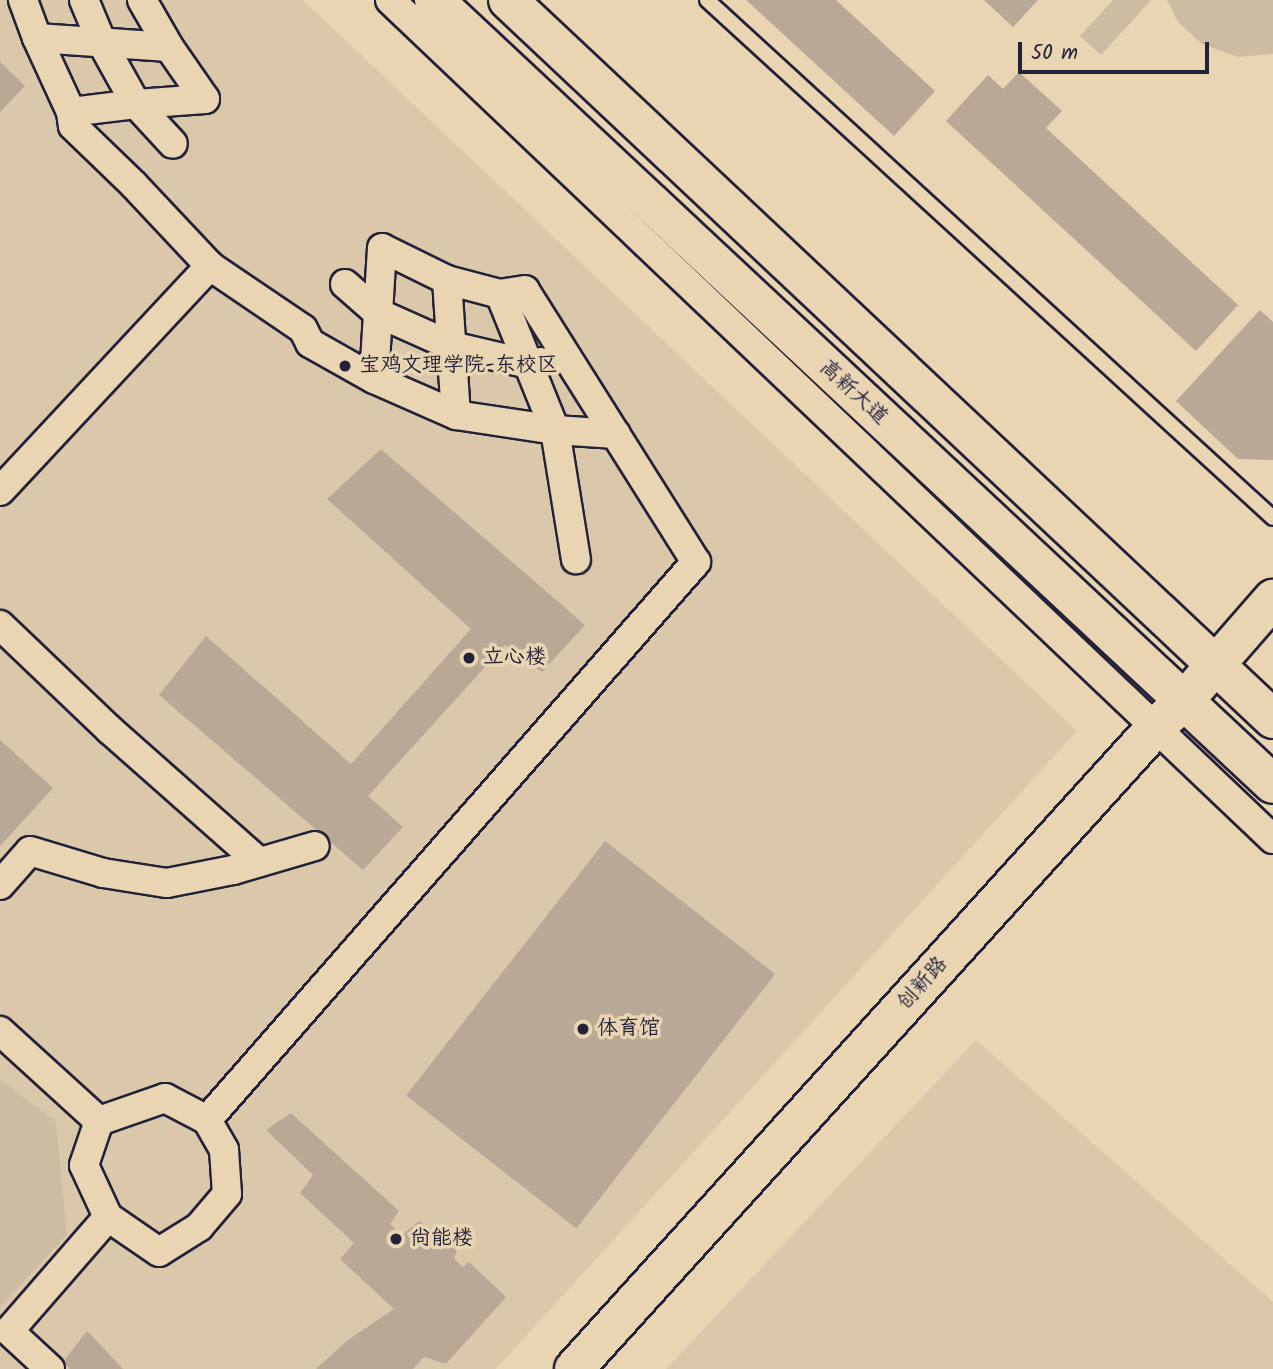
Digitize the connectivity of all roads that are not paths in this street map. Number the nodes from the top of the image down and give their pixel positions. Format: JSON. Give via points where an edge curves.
{"nodes":[{"id":1,"x":23,"y":0,"type":"edge"},
{"id":2,"x":84,"y":0,"type":"edge"},
{"id":3,"x":142,"y":0,"type":"edge"},
{"id":4,"x":390,"y":0,"type":"edge"},
{"id":5,"x":434,"y":0,"type":"edge"},
{"id":6,"x":508,"y":0,"type":"edge"},
{"id":7,"x":707,"y":0,"type":"edge"},
{"id":8,"x":37,"y":38,"type":"junction"},
{"id":9,"x":102,"y":43,"type":"junction"},
{"id":10,"x":169,"y":47,"type":"junction"},
{"id":11,"x":136,"y":104,"type":"junction"},
{"id":12,"x":71,"y":112,"type":"junction"},
{"id":13,"x":173,"y":144,"type":"dead end"},
{"id":14,"x":210,"y":266,"type":"junction"},
{"id":15,"x":447,"y":280,"type":"junction"},
{"id":16,"x":345,"y":284,"type":"dead end"},
{"id":17,"x":500,"y":294,"type":"junction"},
{"id":18,"x":378,"y":313,"type":"junction"},
{"id":19,"x":452,"y":346,"type":"junction"},
{"id":20,"x":568,"y":357,"type":"junction"},
{"id":21,"x":528,"y":364,"type":"junction"},
{"id":22,"x":374,"y":379,"type":"junction"},
{"id":23,"x":456,"y":415,"type":"junction"},
{"id":24,"x":555,"y":430,"type":"junction"},
{"id":25,"x":616,"y":434,"type":"junction"},
{"id":26,"x":0,"y":491,"type":"edge"},
{"id":27,"x":1273,"y":518,"type":"edge"},
{"id":28,"x":576,"y":559,"type":"dead end"},
{"id":29,"x":1273,"y":599,"type":"edge"},
{"id":30,"x":0,"y":625,"type":"edge"},
{"id":31,"x":1213,"y":664,"type":"junction"},
{"id":32,"x":1170,"y":715,"type":"junction"},
{"id":33,"x":1273,"y":719,"type":"edge"},
{"id":34,"x":1273,"y":785,"type":"edge"},
{"id":35,"x":1273,"y":839,"type":"edge"},
{"id":36,"x":315,"y":846,"type":"dead end"},
{"id":37,"x":259,"y":862,"type":"junction"},
{"id":38,"x":0,"y":885,"type":"edge"},
{"id":39,"x":0,"y":1031,"type":"edge"},
{"id":40,"x":207,"y":1120,"type":"junction"},
{"id":41,"x":99,"y":1121,"type":"junction"},
{"id":42,"x":108,"y":1217,"type":"junction"},
{"id":43,"x":5,"y":1337,"type":"edge"},
{"id":44,"x":50,"y":1369,"type":"edge"},
{"id":45,"x":574,"y":1369,"type":"edge"}],
"edges":[{"from":1,"to":8,"type":"street"},
{"from":2,"to":9,"type":"street"},
{"from":3,"to":10,"type":"street"},
{"from":4,"to":32,"type":"street"},
{"from":5,"to":32,"type":"main road","name":"高新大道"},
{"from":6,"to":31,"type":"main road"},
{"from":7,"to":27,"type":"lane"},
{"from":8,"to":9,"type":"street"},
{"from":8,"to":12,"type":"street"},
{"from":9,"to":10,"type":"street"},
{"from":9,"to":11,"type":"street"},
{"from":10,"to":11,"type":"street","via":[[205,99]]},
{"from":11,"to":12,"type":"street"},
{"from":11,"to":13,"type":"street"},
{"from":12,"to":14,"type":"street","via":[[73,126]]},
{"from":14,"to":22,"type":"street","via":[[303,329],[310,344]]},
{"from":14,"to":26,"type":"street"},
{"from":15,"to":17,"type":"street"},
{"from":15,"to":18,"type":"street","via":[[382,248]]},
{"from":15,"to":19,"type":"street"},
{"from":16,"to":18,"type":"street"},
{"from":17,"to":20,"type":"street","via":[[526,290]]},
{"from":17,"to":21,"type":"street"},
{"from":18,"to":19,"type":"street"},
{"from":18,"to":22,"type":"street"},
{"from":19,"to":21,"type":"street"},
{"from":19,"to":23,"type":"street"},
{"from":20,"to":21,"type":"street"},
{"from":20,"to":25,"type":"street"},
{"from":21,"to":24,"type":"street"},
{"from":22,"to":23,"type":"street"},
{"from":23,"to":24,"type":"street"},
{"from":24,"to":25,"type":"street"},
{"from":24,"to":28,"type":"street"},
{"from":25,"to":40,"type":"street","via":[[696,562]]},
{"from":29,"to":31,"type":"main road","name":"创新路"},
{"from":30,"to":37,"type":"street"},
{"from":31,"to":32,"type":"main road","name":"创新路"},
{"from":31,"to":33,"type":"main road"},
{"from":32,"to":34,"type":"main road","name":"高新大道"},
{"from":32,"to":35,"type":"street"},
{"from":32,"to":45,"type":"main road","name":"创新路"},
{"from":36,"to":37,"type":"street"},
{"from":37,"to":38,"type":"street","via":[[167,883],[103,873],[30,850]]},
{"from":39,"to":41,"type":"street"},
{"from":40,"to":41,"type":"street","via":[[165,1098]]},
{"from":40,"to":42,"type":"street","via":[[225,1150],[227,1194],[199,1227],[159,1252]]},
{"from":41,"to":42,"type":"street","via":[[84,1166]]},
{"from":42,"to":43,"type":"street"},
{"from":43,"to":44,"type":"street"}]}
